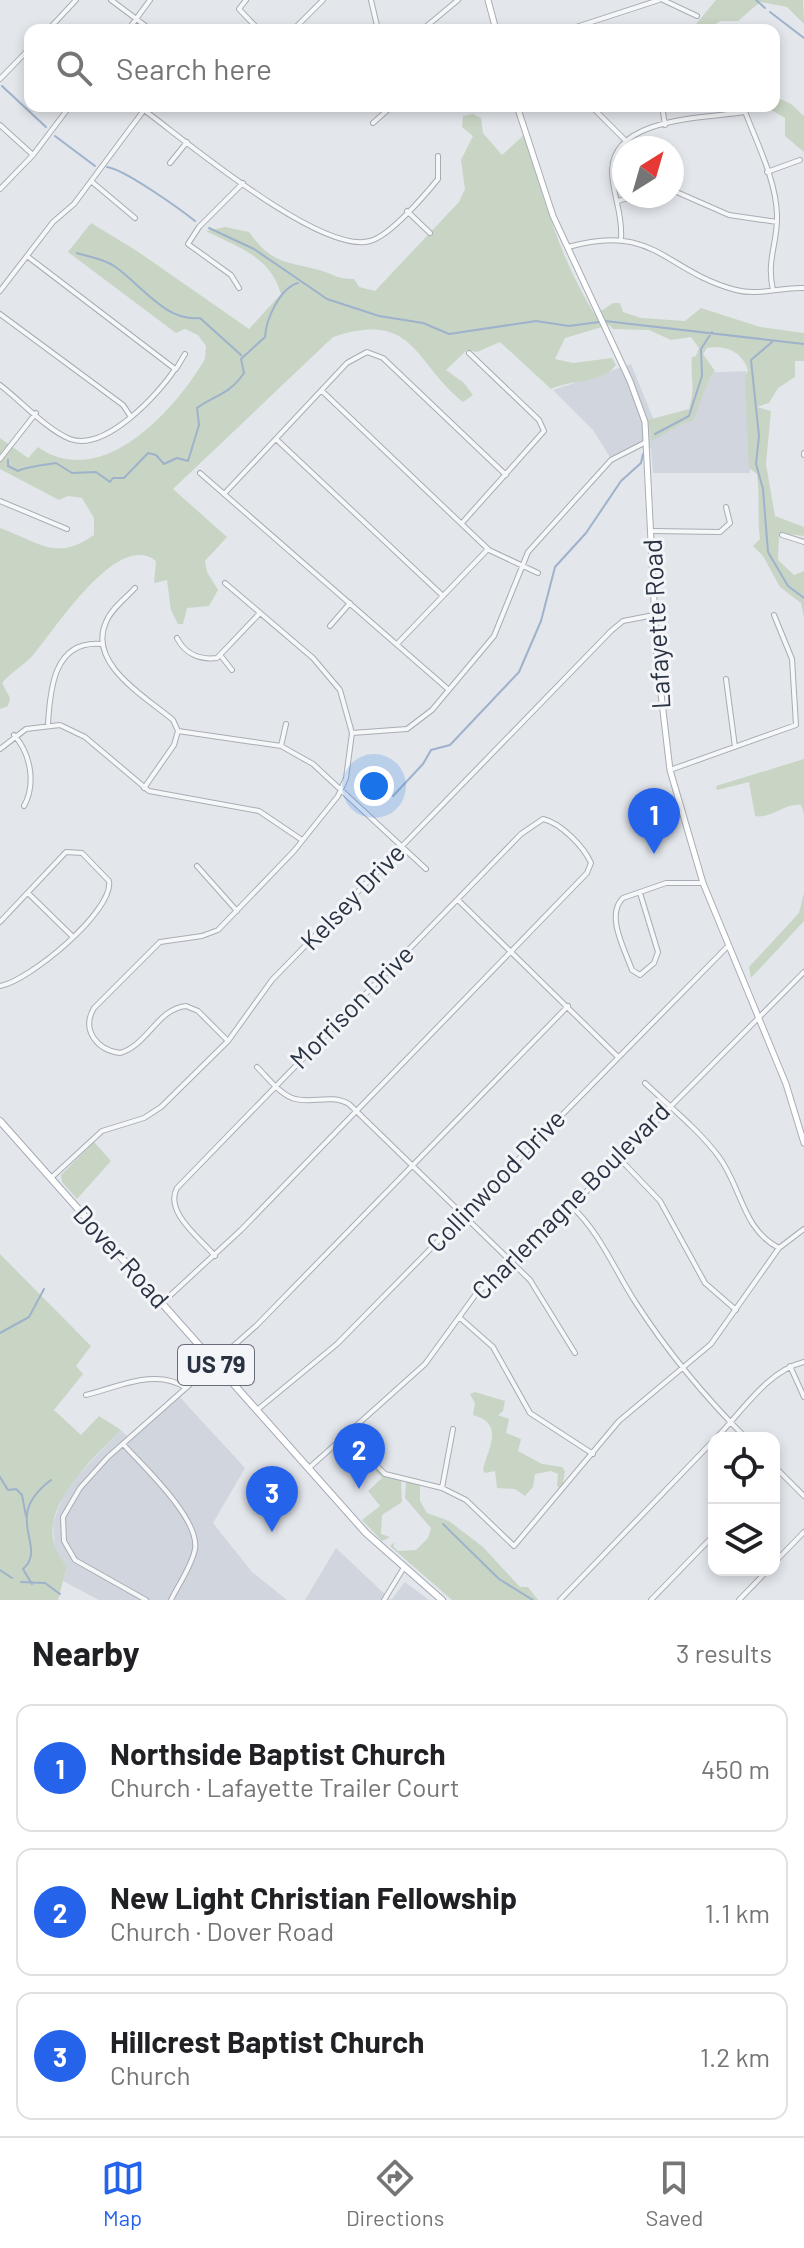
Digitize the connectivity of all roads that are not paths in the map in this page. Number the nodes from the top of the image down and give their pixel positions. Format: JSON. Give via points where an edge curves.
{"nodes":[{"id":1,"x":76,"y":0,"type":"edge"},
{"id":2,"x":111,"y":0,"type":"edge"},
{"id":3,"x":150,"y":0,"type":"edge"},
{"id":4,"x":246,"y":0,"type":"edge"},
{"id":5,"x":323,"y":0,"type":"edge"},
{"id":6,"x":371,"y":0,"type":"edge"},
{"id":7,"x":458,"y":0,"type":"edge"},
{"id":8,"x":488,"y":0,"type":"edge"},
{"id":9,"x":661,"y":0,"type":"edge"},
{"id":10,"x":697,"y":16,"type":"dead end"},
{"id":11,"x":136,"y":19,"type":"junction"},
{"id":12,"x":54,"y":24,"type":"edge"},
{"id":13,"x":132,"y":24,"type":"edge"},
{"id":14,"x":143,"y":24,"type":"edge"},
{"id":15,"x":253,"y":24,"type":"edge"},
{"id":16,"x":299,"y":24,"type":"edge"},
{"id":17,"x":377,"y":24,"type":"edge"},
{"id":18,"x":429,"y":24,"type":"edge"},
{"id":19,"x":494,"y":24,"type":"edge"},
{"id":20,"x":586,"y":24,"type":"edge"},
{"id":21,"x":24,"y":54,"type":"edge"},
{"id":22,"x":0,"y":79,"type":"edge"},
{"id":23,"x":65,"y":112,"type":"edge"},
{"id":24,"x":142,"y":112,"type":"edge"},
{"id":25,"x":150,"y":112,"type":"edge"},
{"id":26,"x":385,"y":112,"type":"edge"},
{"id":27,"x":519,"y":112,"type":"edge"},
{"id":28,"x":597,"y":112,"type":"edge"},
{"id":29,"x":663,"y":112,"type":"edge"},
{"id":30,"x":745,"y":112,"type":"joint"},
{"id":31,"x":373,"y":123,"type":"dead end"},
{"id":32,"x":0,"y":125,"type":"edge"},
{"id":33,"x":665,"y":125,"type":"junction"},
{"id":34,"x":621,"y":136,"type":"edge"},
{"id":35,"x":631,"y":136,"type":"edge"},
{"id":36,"x":187,"y":142,"type":"junction"},
{"id":37,"x":33,"y":155,"type":"junction"},
{"id":38,"x":438,"y":156,"type":"dead end"},
{"id":39,"x":800,"y":160,"type":"dead end"},
{"id":40,"x":170,"y":163,"type":"dead end"},
{"id":41,"x":767,"y":172,"type":"junction"},
{"id":42,"x":91,"y":181,"type":"junction"},
{"id":43,"x":243,"y":183,"type":"junction"},
{"id":44,"x":0,"y":189,"type":"edge"},
{"id":45,"x":684,"y":195,"type":"edge"},
{"id":46,"x":619,"y":208,"type":"edge"},
{"id":47,"x":407,"y":211,"type":"junction"},
{"id":48,"x":135,"y":218,"type":"dead end"},
{"id":49,"x":777,"y":222,"type":"junction"},
{"id":50,"x":430,"y":233,"type":"dead end"},
{"id":51,"x":621,"y":238,"type":"junction"},
{"id":52,"x":566,"y":248,"type":"junction"},
{"id":53,"x":27,"y":256,"type":"junction"},
{"id":54,"x":239,"y":288,"type":"dead end"},
{"id":55,"x":804,"y":288,"type":"edge"},
{"id":56,"x":773,"y":290,"type":"junction"},
{"id":57,"x":0,"y":291,"type":"edge"},
{"id":58,"x":0,"y":314,"type":"edge"},
{"id":59,"x":469,"y":353,"type":"dead end"},
{"id":60,"x":185,"y":354,"type":"dead end"},
{"id":61,"x":175,"y":369,"type":"junction"},
{"id":62,"x":0,"y":385,"type":"edge"},
{"id":63,"x":322,"y":391,"type":"junction"},
{"id":64,"x":36,"y":413,"type":"junction"},
{"id":65,"x":131,"y":417,"type":"junction"},
{"id":66,"x":276,"y":439,"type":"junction"},
{"id":67,"x":648,"y":441,"type":"junction"},
{"id":68,"x":2,"y":456,"type":"edge"},
{"id":69,"x":200,"y":473,"type":"dead end"},
{"id":70,"x":506,"y":475,"type":"junction"},
{"id":71,"x":224,"y":494,"type":"junction"},
{"id":72,"x":0,"y":501,"type":"edge"},
{"id":73,"x":726,"y":507,"type":"dead end"},
{"id":74,"x":462,"y":523,"type":"junction"},
{"id":75,"x":67,"y":529,"type":"dead end"},
{"id":76,"x":652,"y":531,"type":"junction"},
{"id":77,"x":782,"y":535,"type":"dead end"},
{"id":78,"x":804,"y":542,"type":"edge"},
{"id":79,"x":488,"y":549,"type":"junction"},
{"id":80,"x":521,"y":566,"type":"junction"},
{"id":81,"x":538,"y":573,"type":"dead end"},
{"id":82,"x":225,"y":583,"type":"dead end"},
{"id":83,"x":135,"y":588,"type":"dead end"},
{"id":84,"x":443,"y":596,"type":"junction"},
{"id":85,"x":350,"y":603,"type":"junction"},
{"id":86,"x":260,"y":613,"type":"junction"},
{"id":87,"x":655,"y":615,"type":"junction"},
{"id":88,"x":774,"y":615,"type":"dead end"},
{"id":89,"x":330,"y":626,"type":"dead end"},
{"id":90,"x":177,"y":638,"type":"dead end"},
{"id":91,"x":101,"y":644,"type":"junction"},
{"id":92,"x":397,"y":644,"type":"junction"},
{"id":93,"x":221,"y":656,"type":"junction"},
{"id":94,"x":232,"y":670,"type":"dead end"},
{"id":95,"x":726,"y":679,"type":"dead end"},
{"id":96,"x":449,"y":690,"type":"junction"},
{"id":97,"x":48,"y":724,"type":"junction"},
{"id":98,"x":286,"y":724,"type":"dead end"},
{"id":99,"x":178,"y":731,"type":"junction"},
{"id":100,"x":352,"y":733,"type":"junction"},
{"id":101,"x":14,"y":735,"type":"junction"},
{"id":102,"x":281,"y":746,"type":"junction"},
{"id":103,"x":735,"y":747,"type":"junction"},
{"id":104,"x":0,"y":749,"type":"edge"},
{"id":105,"x":670,"y":770,"type":"junction"},
{"id":106,"x":144,"y":788,"type":"junction"},
{"id":107,"x":341,"y":789,"type":"junction"},
{"id":108,"x":24,"y":806,"type":"dead end"},
{"id":109,"x":302,"y":840,"type":"junction"},
{"id":110,"x":402,"y":846,"type":"junction"},
{"id":111,"x":197,"y":866,"type":"dead end"},
{"id":112,"x":426,"y":869,"type":"dead end"},
{"id":113,"x":703,"y":883,"type":"junction"},
{"id":114,"x":27,"y":892,"type":"junction"},
{"id":115,"x":640,"y":893,"type":"junction"},
{"id":116,"x":458,"y":900,"type":"junction"},
{"id":117,"x":237,"y":911,"type":"junction"},
{"id":118,"x":0,"y":922,"type":"edge"},
{"id":119,"x":72,"y":936,"type":"junction"},
{"id":120,"x":729,"y":946,"type":"junction"},
{"id":121,"x":511,"y":952,"type":"junction"},
{"id":122,"x":804,"y":972,"type":"edge"},
{"id":123,"x":0,"y":986,"type":"edge"},
{"id":124,"x":568,"y":1006,"type":"junction"},
{"id":125,"x":759,"y":1015,"type":"junction"},
{"id":126,"x":228,"y":1041,"type":"junction"},
{"id":127,"x":618,"y":1057,"type":"junction"},
{"id":128,"x":257,"y":1067,"type":"dead end"},
{"id":129,"x":645,"y":1083,"type":"dead end"},
{"id":130,"x":275,"y":1086,"type":"junction"},
{"id":131,"x":668,"y":1106,"type":"junction"},
{"id":132,"x":356,"y":1112,"type":"junction"},
{"id":133,"x":0,"y":1121,"type":"edge"},
{"id":134,"x":804,"y":1143,"type":"edge"},
{"id":135,"x":618,"y":1157,"type":"junction"},
{"id":136,"x":413,"y":1166,"type":"junction"},
{"id":137,"x":51,"y":1178,"type":"junction"},
{"id":138,"x":571,"y":1206,"type":"junction"},
{"id":139,"x":463,"y":1215,"type":"junction"},
{"id":140,"x":804,"y":1229,"type":"edge"},
{"id":141,"x":779,"y":1248,"type":"junction"},
{"id":142,"x":215,"y":1256,"type":"junction"},
{"id":143,"x":513,"y":1263,"type":"junction"},
{"id":144,"x":162,"y":1303,"type":"junction"},
{"id":145,"x":736,"y":1310,"type":"junction"},
{"id":146,"x":459,"y":1317,"type":"junction"},
{"id":147,"x":575,"y":1353,"type":"dead end"},
{"id":148,"x":213,"y":1362,"type":"junction"},
{"id":149,"x":804,"y":1362,"type":"edge"},
{"id":150,"x":790,"y":1366,"type":"junction"},
{"id":151,"x":684,"y":1368,"type":"junction"},
{"id":152,"x":186,"y":1388,"type":"junction"},
{"id":153,"x":86,"y":1395,"type":"dead end"},
{"id":154,"x":804,"y":1397,"type":"edge"},
{"id":155,"x":257,"y":1410,"type":"junction"},
{"id":156,"x":731,"y":1423,"type":"junction"},
{"id":157,"x":453,"y":1429,"type":"dead end"},
{"id":158,"x":722,"y":1432,"type":"edge"},
{"id":159,"x":740,"y":1432,"type":"edge"},
{"id":160,"x":346,"y":1435,"type":"junction"},
{"id":161,"x":123,"y":1444,"type":"junction"},
{"id":162,"x":708,"y":1446,"type":"edge"},
{"id":163,"x":593,"y":1454,"type":"junction"},
{"id":164,"x":309,"y":1468,"type":"junction"},
{"id":165,"x":780,"y":1474,"type":"edge"},
{"id":166,"x":442,"y":1488,"type":"junction"},
{"id":167,"x":804,"y":1496,"type":"edge"},
{"id":168,"x":803,"y":1534,"type":"edge"},
{"id":169,"x":708,"y":1541,"type":"edge"},
{"id":170,"x":780,"y":1557,"type":"edge"},
{"id":171,"x":403,"y":1569,"type":"junction"},
{"id":172,"x":762,"y":1576,"type":"edge"},
{"id":173,"x":146,"y":1600,"type":"edge"},
{"id":174,"x":171,"y":1600,"type":"edge"},
{"id":175,"x":384,"y":1600,"type":"edge"},
{"id":176,"x":442,"y":1600,"type":"edge"},
{"id":177,"x":561,"y":1600,"type":"edge"},
{"id":178,"x":651,"y":1600,"type":"edge"},
{"id":179,"x":739,"y":1600,"type":"edge"}],
"edges":[{"from":1,"to":12,"type":"street"},
{"from":2,"to":11,"type":"street"},
{"from":3,"to":11,"type":"street"},
{"from":4,"to":15,"type":"street","via":[[239,9]]},
{"from":5,"to":16,"type":"street"},
{"from":6,"to":17,"type":"street"},
{"from":7,"to":18,"type":"street"},
{"from":8,"to":19,"type":"main road"},
{"from":9,"to":10,"type":"street"},
{"from":9,"to":20,"type":"street"},
{"from":11,"to":13,"type":"street"},
{"from":11,"to":14,"type":"street"},
{"from":21,"to":22,"type":"street"},
{"from":23,"to":37,"type":"street"},
{"from":24,"to":42,"type":"street"},
{"from":25,"to":36,"type":"street"},
{"from":26,"to":31,"type":"street"},
{"from":27,"to":52,"type":"main road","name":"Lafayette Road"},
{"from":28,"to":34,"type":"street"},
{"from":29,"to":33,"type":"street"},
{"from":30,"to":33,"type":"street"},
{"from":30,"to":41,"type":"street"},
{"from":32,"to":37,"type":"street"},
{"from":33,"to":35,"type":"street"},
{"from":36,"to":40,"type":"street"},
{"from":36,"to":43,"type":"street"},
{"from":37,"to":44,"type":"street"},
{"from":38,"to":47,"type":"street","via":[[438,179]]},
{"from":39,"to":41,"type":"street"},
{"from":41,"to":49,"type":"street"},
{"from":42,"to":48,"type":"street"},
{"from":42,"to":53,"type":"street"},
{"from":43,"to":47,"type":"street","via":[[295,219],[352,242],[380,237]]},
{"from":43,"to":54,"type":"street","via":[[188,244],[231,275]]},
{"from":45,"to":49,"type":"street","via":[[729,215]]},
{"from":46,"to":51,"type":"street"},
{"from":47,"to":50,"type":"street"},
{"from":49,"to":56,"type":"street","via":[[769,261]]},
{"from":51,"to":52,"type":"street"},
{"from":51,"to":56,"type":"street","via":[[650,247],[729,288]]},
{"from":52,"to":67,"type":"main road","name":"Lafayette Road","via":[[638,399]]},
{"from":53,"to":57,"type":"street"},
{"from":53,"to":61,"type":"street"},
{"from":55,"to":56,"type":"street"},
{"from":58,"to":65,"type":"street","via":[[123,405]]},
{"from":59,"to":70,"type":"street","via":[[544,427],[541,439]]},
{"from":60,"to":61,"type":"street"},
{"from":61,"to":65,"type":"street"},
{"from":62,"to":64,"type":"street"},
{"from":63,"to":66,"type":"street"},
{"from":63,"to":70,"type":"street","via":[[357,355],[375,353]]},
{"from":63,"to":74,"type":"street"},
{"from":64,"to":65,"type":"street","via":[[75,440],[104,433]]},
{"from":64,"to":68,"type":"street"},
{"from":66,"to":71,"type":"street"},
{"from":66,"to":84,"type":"street"},
{"from":67,"to":76,"type":"main road","name":"Lafayette Road"},
{"from":67,"to":80,"type":"street","via":[[611,460]]},
{"from":69,"to":71,"type":"street"},
{"from":70,"to":74,"type":"street"},
{"from":71,"to":85,"type":"street"},
{"from":72,"to":75,"type":"street"},
{"from":73,"to":76,"type":"street","via":[[730,523],[720,532]]},
{"from":74,"to":79,"type":"street"},
{"from":76,"to":87,"type":"main road","name":"Lafayette Road"},
{"from":77,"to":78,"type":"street"},
{"from":79,"to":80,"type":"street"},
{"from":79,"to":84,"type":"street"},
{"from":80,"to":81,"type":"street"},
{"from":80,"to":96,"type":"street","via":[[498,630]]},
{"from":82,"to":86,"type":"street"},
{"from":83,"to":91,"type":"street","via":[[106,622]]},
{"from":84,"to":92,"type":"street"},
{"from":85,"to":89,"type":"street"},
{"from":85,"to":92,"type":"street"},
{"from":86,"to":93,"type":"street"},
{"from":86,"to":100,"type":"street","via":[[336,685]]},
{"from":87,"to":105,"type":"main road","name":"Lafayette Road"},
{"from":87,"to":110,"type":"street","name":"Kelsey Drive","via":[[623,621],[611,631]]},
{"from":88,"to":103,"type":"street","via":[[793,660],[796,725]]},
{"from":90,"to":93,"type":"street","via":[[194,656]]},
{"from":91,"to":97,"type":"street","via":[[80,645],[62,660],[50,686]]},
{"from":91,"to":99,"type":"street","via":[[110,664],[173,720]]},
{"from":92,"to":96,"type":"street"},
{"from":93,"to":94,"type":"street"},
{"from":95,"to":103,"type":"street"},
{"from":96,"to":100,"type":"street","via":[[407,729]]},
{"from":97,"to":101,"type":"street"},
{"from":97,"to":106,"type":"street","via":[[85,737]]},
{"from":98,"to":102,"type":"street"},
{"from":99,"to":102,"type":"street"},
{"from":99,"to":106,"type":"street"},
{"from":100,"to":107,"type":"street"},
{"from":101,"to":104,"type":"street"},
{"from":101,"to":108,"type":"street","via":[[29,764],[31,789]]},
{"from":102,"to":107,"type":"street","via":[[309,761]]},
{"from":103,"to":105,"type":"street"},
{"from":105,"to":113,"type":"main road","name":"Lafayette Road"},
{"from":106,"to":109,"type":"street","via":[[259,811]]},
{"from":107,"to":109,"type":"street"},
{"from":107,"to":110,"type":"street"},
{"from":109,"to":117,"type":"street"},
{"from":110,"to":112,"type":"street"},
{"from":110,"to":126,"type":"street","name":"Kelsey Drive","via":[[272,980]]},
{"from":111,"to":117,"type":"street"},
{"from":113,"to":115,"type":"street","via":[[673,881]]},
{"from":113,"to":120,"type":"main road","name":"Lafayette Road"},
{"from":114,"to":118,"type":"street"},
{"from":114,"to":119,"type":"street"},
{"from":114,"to":119,"type":"street","via":[[70,851],[82,853],[104,873],[109,894]]},
{"from":115,"to":115,"type":"street","via":[[623,898],[614,912],[632,970],[640,975],[658,952]]},
{"from":116,"to":121,"type":"street"},
{"from":116,"to":121,"type":"street","name":"Morrison Drive","via":[[521,834],[543,819],[586,853],[591,863],[580,881]]},
{"from":116,"to":130,"type":"street","name":"Morrison Drive"},
{"from":117,"to":126,"type":"street","via":[[218,930],[157,944],[94,1008],[88,1021],[101,1046],[120,1053],[134,1047],[173,1009],[193,1008]]},
{"from":119,"to":123,"type":"street","via":[[42,966]]},
{"from":120,"to":125,"type":"main road","name":"Lafayette Road"},
{"from":120,"to":127,"type":"street","name":"Collinwood Drive"},
{"from":121,"to":124,"type":"street"},
{"from":121,"to":132,"type":"street"},
{"from":122,"to":125,"type":"street","name":"Charlemagne Boulevard"},
{"from":124,"to":127,"type":"street"},
{"from":124,"to":136,"type":"street"},
{"from":125,"to":131,"type":"street","name":"Charlemagne Boulevard"},
{"from":125,"to":134,"type":"main road","name":"Lafayette Road"},
{"from":126,"to":137,"type":"street","name":"Kelsey Drive","via":[[156,1111],[102,1131]]},
{"from":127,"to":139,"type":"street","name":"Collinwood Drive"},
{"from":128,"to":130,"type":"street"},
{"from":129,"to":131,"type":"street"},
{"from":130,"to":132,"type":"street","via":[[294,1099],[341,1099]]},
{"from":130,"to":142,"type":"street","name":"Morrison Drive","via":[[173,1196],[177,1213]]},
{"from":131,"to":135,"type":"street","name":"Charlemagne Boulevard"},
{"from":131,"to":141,"type":"street","via":[[719,1157],[749,1220],[763,1239]]},
{"from":132,"to":136,"type":"street"},
{"from":132,"to":142,"type":"street"},
{"from":133,"to":137,"type":"main road","name":"Dover Road","number":"US 79"},
{"from":135,"to":138,"type":"street","name":"Charlemagne Boulevard"},
{"from":135,"to":145,"type":"street","via":[[660,1201],[705,1283]]},
{"from":136,"to":139,"type":"street"},
{"from":136,"to":148,"type":"street","via":[[255,1327]]},
{"from":137,"to":144,"type":"main road","name":"Dover Road","number":"US 79"},
{"from":138,"to":143,"type":"street","name":"Charlemagne Boulevard"},
{"from":138,"to":151,"type":"street","via":[[591,1226],[638,1307]]},
{"from":139,"to":143,"type":"street"},
{"from":139,"to":155,"type":"street","name":"Collinwood Drive","via":[[330,1350]]},
{"from":140,"to":141,"type":"street"},
{"from":141,"to":145,"type":"street"},
{"from":142,"to":144,"type":"street"},
{"from":143,"to":146,"type":"street","name":"Charlemagne Boulevard","via":[[476,1294]]},
{"from":143,"to":147,"type":"street","via":[[544,1298]]},
{"from":144,"to":148,"type":"main road","name":"Dover Road","number":"US 79"},
{"from":145,"to":151,"type":"street","via":[[711,1344]]},
{"from":146,"to":160,"type":"street","name":"Charlemagne Boulevard","via":[[425,1364]]},
{"from":146,"to":163,"type":"street","via":[[493,1347],[530,1413]]},
{"from":148,"to":152,"type":"street"},
{"from":148,"to":155,"type":"main road","name":"Dover Road","number":"US 79"},
{"from":149,"to":150,"type":"street"},
{"from":150,"to":154,"type":"street"},
{"from":150,"to":156,"type":"street"},
{"from":151,"to":156,"type":"street"},
{"from":151,"to":163,"type":"street","via":[[625,1416]]},
{"from":152,"to":153,"type":"street","via":[[169,1381],[131,1380]]},
{"from":152,"to":161,"type":"street"},
{"from":155,"to":164,"type":"main road","name":"Dover Road","number":"US 79"},
{"from":156,"to":158,"type":"street"},
{"from":156,"to":159,"type":"street"},
{"from":157,"to":166,"type":"street"},
{"from":160,"to":164,"type":"street","name":"Charlemagne Boulevard"},
{"from":160,"to":166,"type":"street","via":[[380,1471]]},
{"from":161,"to":173,"type":"street","via":[[71,1500],[62,1531],[75,1560]]},
{"from":161,"to":174,"type":"street","via":[[193,1532],[195,1549]]},
{"from":162,"to":177,"type":"street"},
{"from":163,"to":166,"type":"street","via":[[514,1546],[478,1509]]},
{"from":164,"to":171,"type":"main road","name":"Dover Road","number":"US 79"},
{"from":165,"to":167,"type":"street"},
{"from":168,"to":170,"type":"street"},
{"from":169,"to":178,"type":"street"},
{"from":171,"to":175,"type":"street"},
{"from":171,"to":176,"type":"main road","name":"Dover Road","number":"US 79"},
{"from":172,"to":179,"type":"street"}]}
